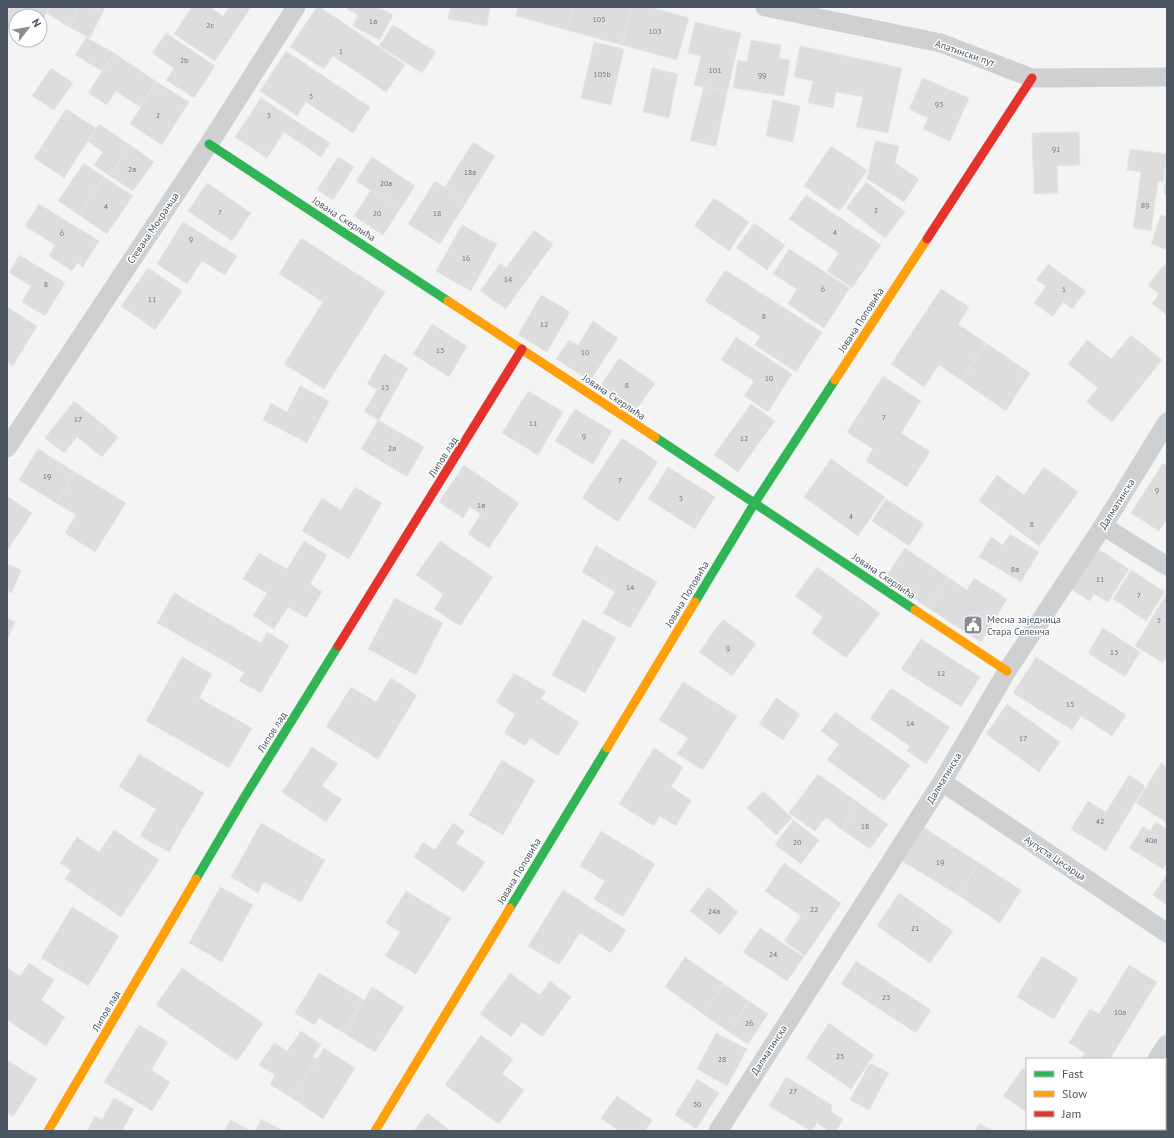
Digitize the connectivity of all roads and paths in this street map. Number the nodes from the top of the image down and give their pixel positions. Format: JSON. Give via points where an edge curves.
{"nodes":[{"id":1,"x":296,"y":7,"type":"edge"},
{"id":2,"x":764,"y":7,"type":"edge"},
{"id":3,"x":1167,"y":77,"type":"edge"},
{"id":4,"x":1032,"y":78,"type":"junction"},
{"id":5,"x":209,"y":144,"type":"junction"},
{"id":6,"x":522,"y":349,"type":"junction"},
{"id":7,"x":1167,"y":422,"type":"edge"},
{"id":8,"x":7,"y":448,"type":"edge"},
{"id":9,"x":754,"y":504,"type":"junction"},
{"id":10,"x":1104,"y":526,"type":"junction"},
{"id":11,"x":1167,"y":566,"type":"edge"},
{"id":12,"x":1007,"y":671,"type":"junction"},
{"id":13,"x":942,"y":782,"type":"junction"},
{"id":14,"x":1167,"y":933,"type":"edge"},
{"id":15,"x":1167,"y":1044,"type":"edge"},
{"id":16,"x":1158,"y":1058,"type":"edge"},
{"id":17,"x":48,"y":1131,"type":"edge"},
{"id":18,"x":375,"y":1131,"type":"edge"},
{"id":19,"x":718,"y":1131,"type":"edge"}],
"edges":[{"from":1,"to":5,"type":"street","name":"Стевана Мокрањца"},
{"from":2,"to":4,"type":"street","name":"Апатински пут","via":[[942,43]]},
{"from":3,"to":4,"type":"street","name":"Апатински пут"},
{"from":4,"to":9,"type":"street","name":"Јована Поповића"},
{"from":5,"to":6,"type":"street","name":"Јована Скерлића"},
{"from":5,"to":8,"type":"street","name":"Стевана Мокрањца"},
{"from":6,"to":9,"type":"street","name":"Јована Скерлића"},
{"from":6,"to":17,"type":"street","name":"Липов лад","via":[[242,801]]},
{"from":7,"to":10,"type":"street","name":"Далматинска"},
{"from":9,"to":12,"type":"street","name":"Јована Скерлића"},
{"from":9,"to":18,"type":"street","name":"Јована Поповића"},
{"from":10,"to":11,"type":"street"},
{"from":10,"to":12,"type":"street","name":"Далматинска"},
{"from":12,"to":13,"type":"street","name":"Далматинска"},
{"from":13,"to":14,"type":"street","name":"Аугуста Цесарца"},
{"from":13,"to":19,"type":"street","name":"Далматинска"},
{"from":15,"to":16,"type":"street"}]}
